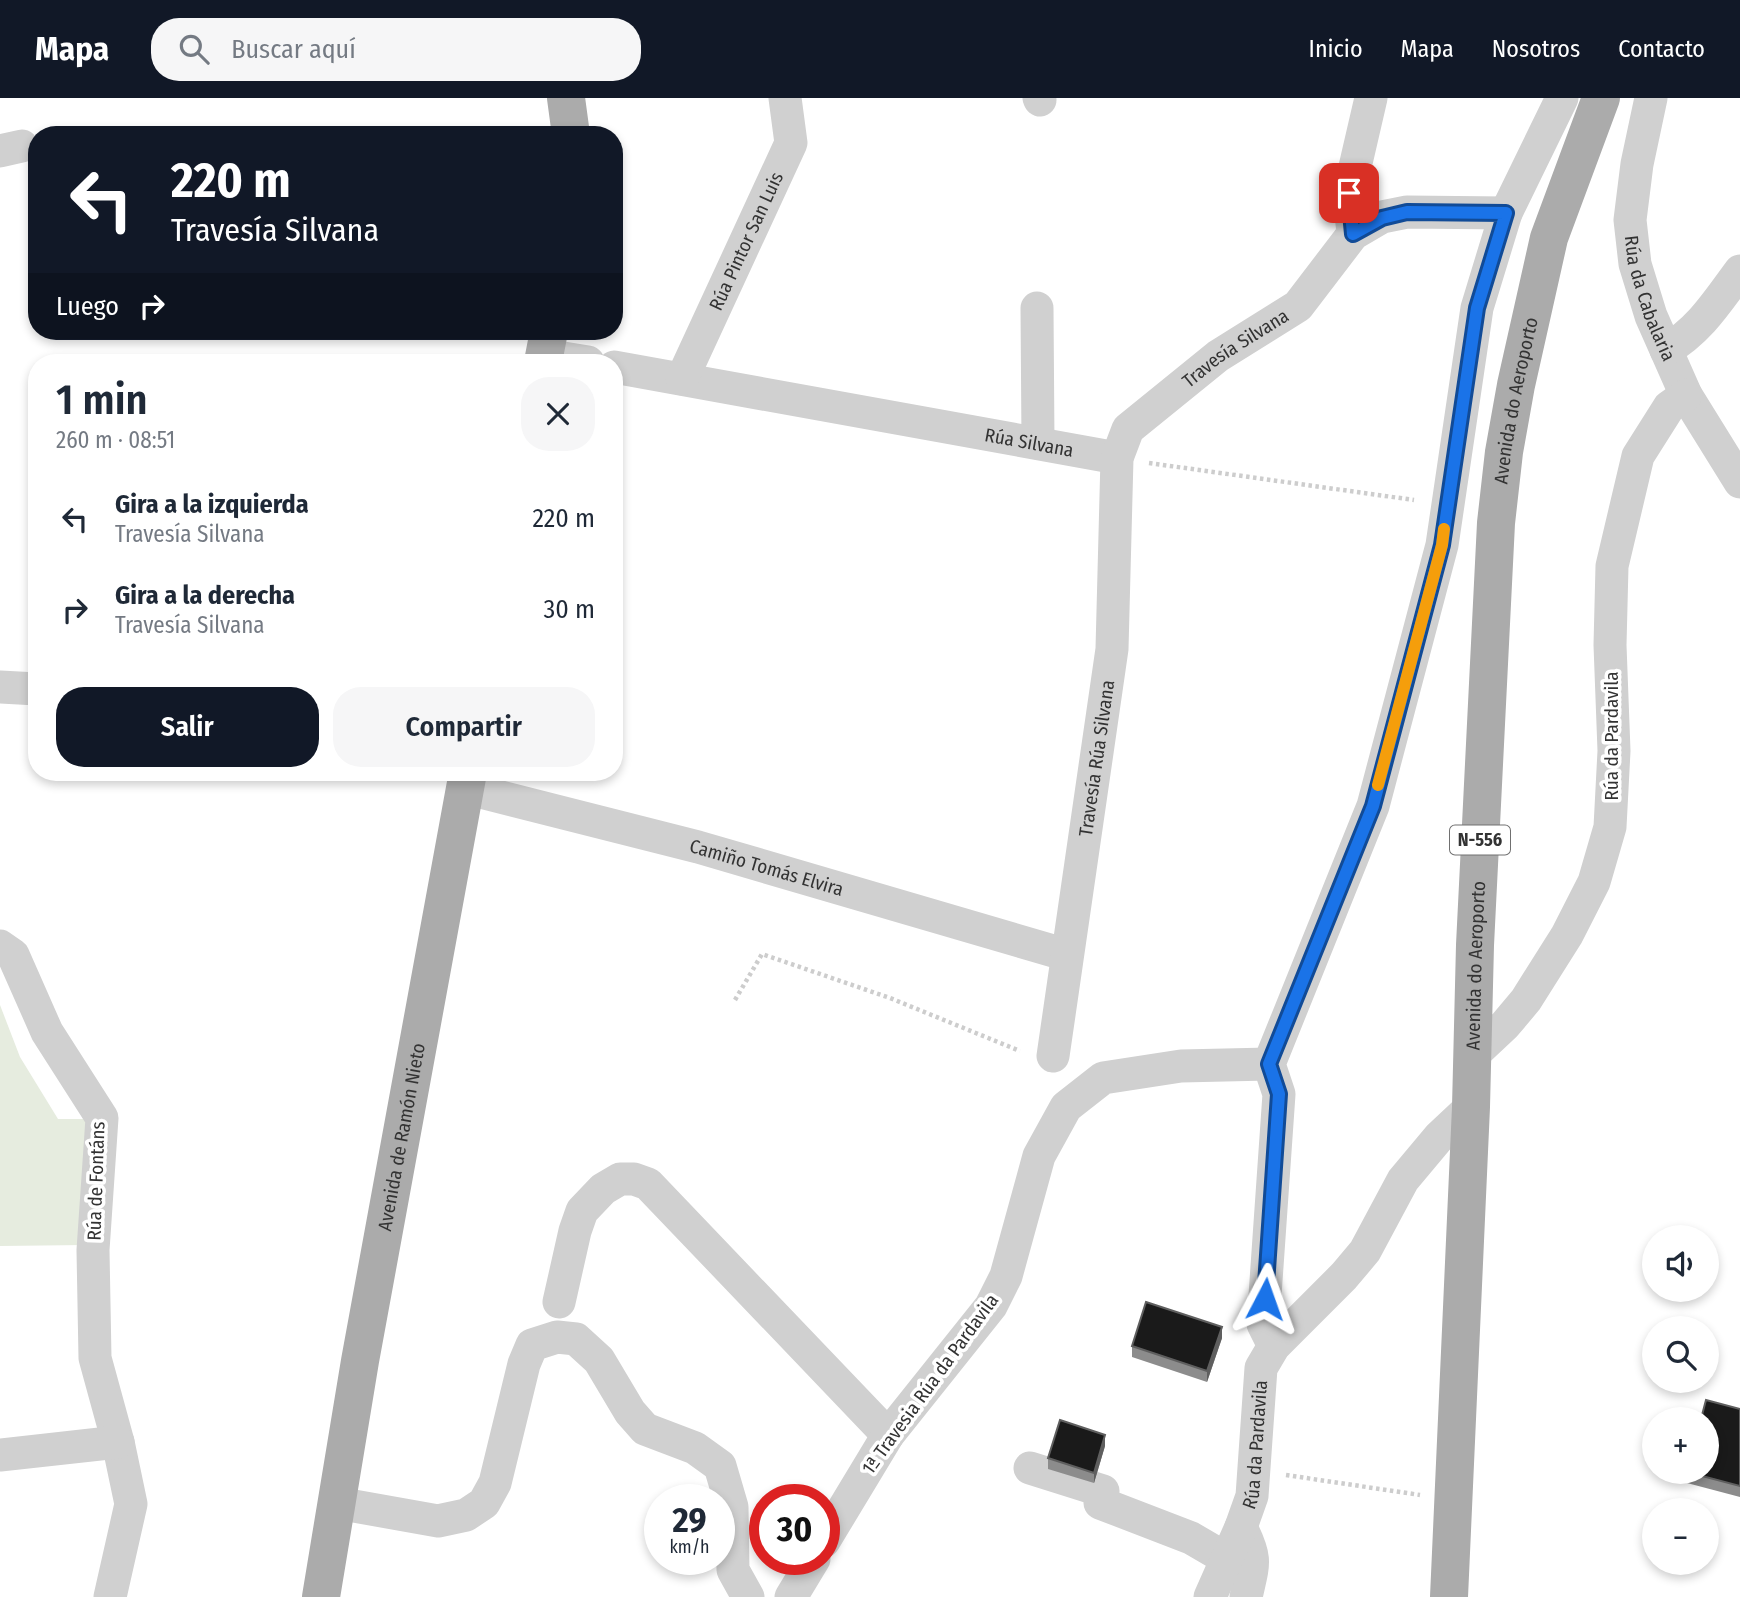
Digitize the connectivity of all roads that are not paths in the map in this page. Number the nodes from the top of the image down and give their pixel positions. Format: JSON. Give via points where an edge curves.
{"nodes":[{"id":1,"x":566,"y":98,"type":"edge"},
{"id":2,"x":785,"y":98,"type":"edge"},
{"id":3,"x":1371,"y":98,"type":"edge"},
{"id":4,"x":1562,"y":98,"type":"edge"},
{"id":5,"x":1601,"y":98,"type":"edge"},
{"id":6,"x":1651,"y":98,"type":"edge"},
{"id":7,"x":570,"y":126,"type":"edge"},
{"id":8,"x":1506,"y":213,"type":"junction"},
{"id":9,"x":1353,"y":234,"type":"junction"},
{"id":10,"x":1740,"y":271,"type":"edge"},
{"id":11,"x":1037,"y":308,"type":"dead end"},
{"id":12,"x":1666,"y":350,"type":"junction"},
{"id":13,"x":623,"y":369,"type":"edge"},
{"id":14,"x":682,"y":379,"type":"junction"},
{"id":15,"x":1686,"y":395,"type":"junction"},
{"id":16,"x":1038,"y":443,"type":"junction"},
{"id":17,"x":1117,"y":458,"type":"junction"},
{"id":18,"x":1740,"y":482,"type":"edge"},
{"id":19,"x":0,"y":687,"type":"edge"},
{"id":20,"x":28,"y":689,"type":"edge"},
{"id":21,"x":467,"y":781,"type":"edge"},
{"id":22,"x":470,"y":781,"type":"edge"},
{"id":23,"x":0,"y":946,"type":"edge"},
{"id":24,"x":1067,"y":955,"type":"junction"},
{"id":25,"x":1473,"y":1055,"type":"junction"},
{"id":26,"x":1053,"y":1056,"type":"road end"},
{"id":27,"x":1269,"y":1064,"type":"junction"},
{"id":28,"x":1471,"y":1107,"type":"junction"},
{"id":29,"x":559,"y":1302,"type":"dead end"},
{"id":30,"x":1274,"y":1346,"type":"junction"},
{"id":31,"x":888,"y":1435,"type":"junction"},
{"id":32,"x":118,"y":1442,"type":"junction"},
{"id":33,"x":0,"y":1455,"type":"edge"},
{"id":34,"x":1030,"y":1468,"type":"dead end"},
{"id":35,"x":337,"y":1503,"type":"junction"},
{"id":36,"x":840,"y":1514,"type":"edge"},
{"id":37,"x":1241,"y":1527,"type":"junction"},
{"id":38,"x":1227,"y":1559,"type":"junction"},
{"id":39,"x":804,"y":1575,"type":"edge"},
{"id":40,"x":110,"y":1597,"type":"edge"},
{"id":41,"x":321,"y":1597,"type":"edge"},
{"id":42,"x":748,"y":1597,"type":"edge"},
{"id":43,"x":791,"y":1597,"type":"edge"},
{"id":44,"x":1210,"y":1597,"type":"edge"},
{"id":45,"x":1246,"y":1597,"type":"edge"},
{"id":46,"x":1449,"y":1597,"type":"edge"}],
"edges":[{"from":1,"to":7,"type":"main road"},
{"from":2,"to":14,"type":"street","name":"Rúa Pintor San Luis","via":[[791,143]]},
{"from":3,"to":9,"type":"street","via":[[1349,193]]},
{"from":4,"to":8,"type":"street"},
{"from":5,"to":25,"type":"main road","name":"Avenida do Aeroporto","number":"N-556","via":[[1549,238],[1504,452],[1496,523]]},
{"from":6,"to":12,"type":"street","name":"Rúa da Cabalaria","via":[[1630,220],[1635,264]]},
{"from":8,"to":9,"type":"street","name":"Travesía Silvana","via":[[1407,212],[1382,218]]},
{"from":8,"to":27,"type":"street","via":[[1477,308],[1442,545],[1373,806]]},
{"from":9,"to":17,"type":"street","name":"Travesía Silvana","via":[[1298,306],[1217,356],[1128,429]]},
{"from":10,"to":12,"type":"street","via":[[1704,321]]},
{"from":11,"to":16,"type":"street"},
{"from":12,"to":15,"type":"street","name":"Rúa da Cabalaria"},
{"from":13,"to":14,"type":"street","name":"Rúa Silvana"},
{"from":14,"to":16,"type":"street","name":"Rúa Silvana"},
{"from":15,"to":18,"type":"street","name":"Rúa da Cabalaria"},
{"from":15,"to":25,"type":"street","name":"Rúa da Pardavila","via":[[1669,407],[1638,456],[1612,566],[1610,827],[1594,881],[1526,1000]]},
{"from":16,"to":17,"type":"street","name":"Rúa Silvana"},
{"from":17,"to":24,"type":"street","name":"Travesía Rúa Silvana","via":[[1112,649]]},
{"from":19,"to":20,"type":"street"},
{"from":21,"to":35,"type":"main road","name":"Avenida de Ramón Nieto"},
{"from":22,"to":24,"type":"street","name":"Camiño Tomás Elvira"},
{"from":23,"to":32,"type":"street","name":"Rúa de Fontáns","via":[[13,955],[47,1032],[102,1118],[93,1250],[95,1358]]},
{"from":24,"to":26,"type":"street","name":"Travesía Rúa Silvana"},
{"from":25,"to":28,"type":"main road","name":"Avenida do Aeroporto","number":"N-556"},
{"from":27,"to":30,"type":"street","via":[[1279,1094],[1263,1324]]},
{"from":27,"to":31,"type":"street","name":"1ª Travesia Rúa da Pardavila","via":[[1181,1066],[1103,1078],[1066,1107],[1040,1156],[1006,1276],[991,1306]]},
{"from":28,"to":30,"type":"street","name":"Rúa da Pardavila","via":[[1403,1180],[1351,1268]]},
{"from":28,"to":46,"type":"main road","name":"Avenida do Aeroporto","number":"N-556"},
{"from":29,"to":31,"type":"street","via":[[582,1211],[620,1179],[648,1184]]},
{"from":30,"to":37,"type":"street","name":"Rúa da Pardavila","via":[[1261,1368],[1252,1496]]},
{"from":31,"to":36,"type":"street","name":"1ª Travesia Rúa da Pardavila"},
{"from":32,"to":33,"type":"street"},
{"from":32,"to":40,"type":"street","name":"Rúa de Fontáns","via":[[131,1504]]},
{"from":34,"to":38,"type":"street","via":[[1103,1491],[1100,1503],[1191,1538]]},
{"from":35,"to":41,"type":"main road","name":"Avenida de Ramón Nieto"},
{"from":35,"to":42,"type":"street","via":[[438,1521],[466,1515],[484,1503],[495,1483],[532,1345],[557,1337],[576,1339],[599,1360],[645,1429],[695,1448],[720,1466],[732,1507],[733,1570]]},
{"from":37,"to":38,"type":"street","name":"Rúa da Pardavila"},
{"from":37,"to":45,"type":"street","via":[[1254,1565]]},
{"from":38,"to":44,"type":"street","name":"Rúa da Pardavila"},
{"from":39,"to":43,"type":"street"}]}
